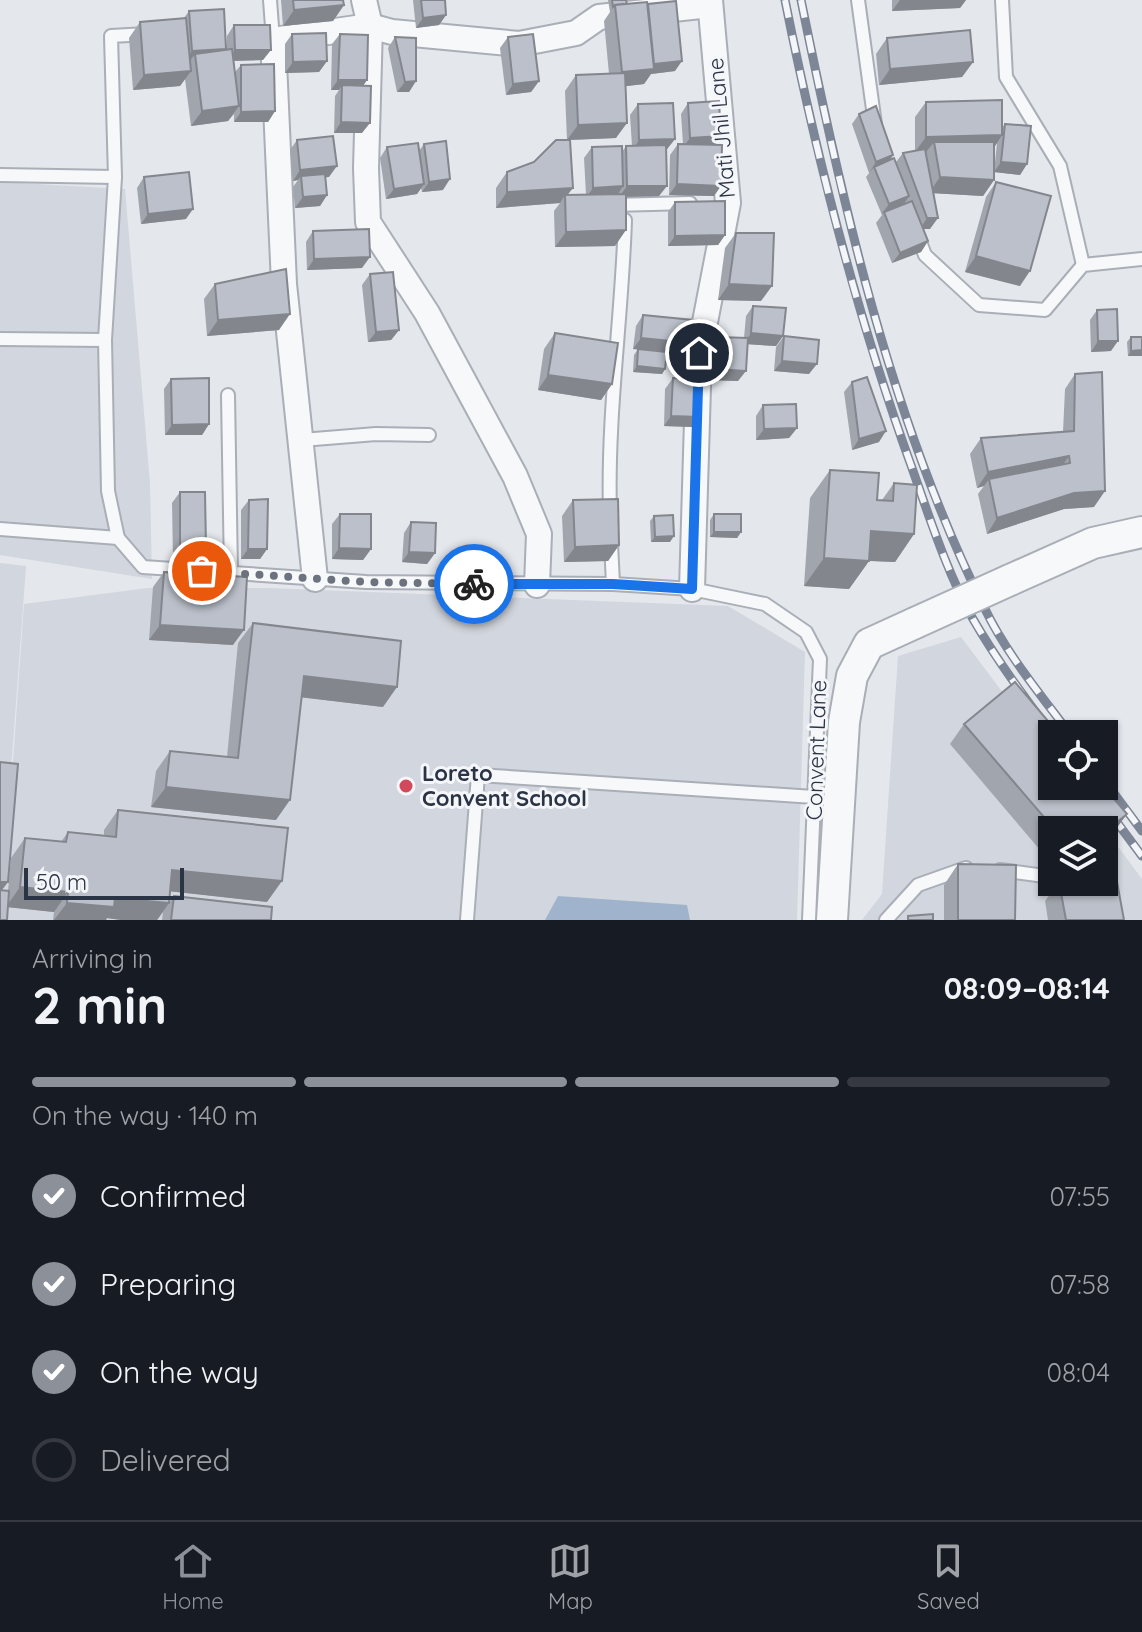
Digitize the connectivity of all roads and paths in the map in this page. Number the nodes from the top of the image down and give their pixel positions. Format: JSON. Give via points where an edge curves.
{"nodes":[{"id":1,"x":270,"y":0,"type":"edge"},
{"id":2,"x":364,"y":0,"type":"edge"},
{"id":3,"x":858,"y":0,"type":"edge"},
{"id":4,"x":1002,"y":0,"type":"edge"},
{"id":5,"x":710,"y":3,"type":"edge"},
{"id":6,"x":600,"y":8,"type":"edge"},
{"id":7,"x":370,"y":26,"type":"junction"},
{"id":8,"x":150,"y":34,"type":"edge"},
{"id":9,"x":273,"y":40,"type":"junction"},
{"id":10,"x":877,"y":134,"type":"edge"},
{"id":11,"x":0,"y":175,"type":"edge"},
{"id":12,"x":115,"y":177,"type":"junction"},
{"id":13,"x":699,"y":203,"type":"edge"},
{"id":14,"x":625,"y":204,"type":"junction"},
{"id":15,"x":598,"y":205,"type":"edge"},
{"id":16,"x":910,"y":217,"type":"edge"},
{"id":17,"x":1142,"y":259,"type":"edge"},
{"id":18,"x":1083,"y":265,"type":"junction"},
{"id":19,"x":0,"y":339,"type":"edge"},
{"id":20,"x":105,"y":340,"type":"junction"},
{"id":21,"x":228,"y":395,"type":"dead end"},
{"id":22,"x":429,"y":435,"type":"dead end"},
{"id":23,"x":302,"y":440,"type":"junction"},
{"id":24,"x":0,"y":529,"type":"edge"},
{"id":25,"x":1142,"y":532,"type":"edge"},
{"id":26,"x":118,"y":538,"type":"junction"},
{"id":27,"x":231,"y":573,"type":"junction"},
{"id":28,"x":315,"y":579,"type":"junction"},
{"id":29,"x":613,"y":584,"type":"junction"},
{"id":30,"x":537,"y":585,"type":"junction"},
{"id":31,"x":692,"y":589,"type":"junction"},
{"id":32,"x":814,"y":797,"type":"junction"},
{"id":33,"x":1038,"y":875,"type":"edge"},
{"id":34,"x":467,"y":920,"type":"edge"},
{"id":35,"x":809,"y":920,"type":"edge"},
{"id":36,"x":832,"y":920,"type":"edge"},
{"id":37,"x":886,"y":920,"type":"edge"}],
"edges":[{"from":1,"to":9,"type":"lane"},
{"from":2,"to":7,"type":"street"},
{"from":3,"to":10,"type":"lane"},
{"from":4,"to":18,"type":"lane","via":[[1006,77],[1060,166]]},
{"from":5,"to":6,"type":"street"},
{"from":5,"to":31,"type":"street","name":"Mati Jhil Lane","via":[[721,203],[699,353]]},
{"from":6,"to":7,"type":"street","via":[[576,33],[519,44]]},
{"from":7,"to":9,"type":"street"},
{"from":7,"to":30,"type":"street","via":[[368,222],[427,313],[515,476],[539,534]]},
{"from":8,"to":12,"type":"lane","via":[[111,36]]},
{"from":9,"to":23,"type":"street","via":[[284,284]]},
{"from":11,"to":12,"type":"lane"},
{"from":12,"to":20,"type":"lane"},
{"from":13,"to":14,"type":"lane"},
{"from":14,"to":15,"type":"lane"},
{"from":14,"to":29,"type":"lane","via":[[608,461]]},
{"from":16,"to":18,"type":"lane","via":[[925,255],[979,305],[1045,310]]},
{"from":17,"to":18,"type":"lane"},
{"from":19,"to":20,"type":"lane"},
{"from":20,"to":26,"type":"lane","via":[[108,491]]},
{"from":21,"to":27,"type":"lane"},
{"from":22,"to":23,"type":"lane"},
{"from":23,"to":28,"type":"street"},
{"from":24,"to":26,"type":"lane"},
{"from":25,"to":36,"type":"street","name":"Convent Lane","bridge":true,"via":[[1093,543],[869,644],[852,676],[844,722]]},
{"from":26,"to":27,"type":"lane","name":"Convent Lane","via":[[143,567]]},
{"from":27,"to":28,"type":"lane","name":"Convent Lane"},
{"from":28,"to":30,"type":"lane","name":"Convent Lane"},
{"from":29,"to":30,"type":"lane","name":"Convent Lane"},
{"from":29,"to":31,"type":"lane","name":"Convent Lane"},
{"from":31,"to":32,"type":"lane","name":"Convent Lane","via":[[765,604],[806,632],[820,659]]},
{"from":32,"to":34,"type":"lane","via":[[478,775]]},
{"from":32,"to":35,"type":"lane","name":"Convent Lane"},
{"from":33,"to":37,"type":"lane","via":[[971,866],[918,885]]}]}
